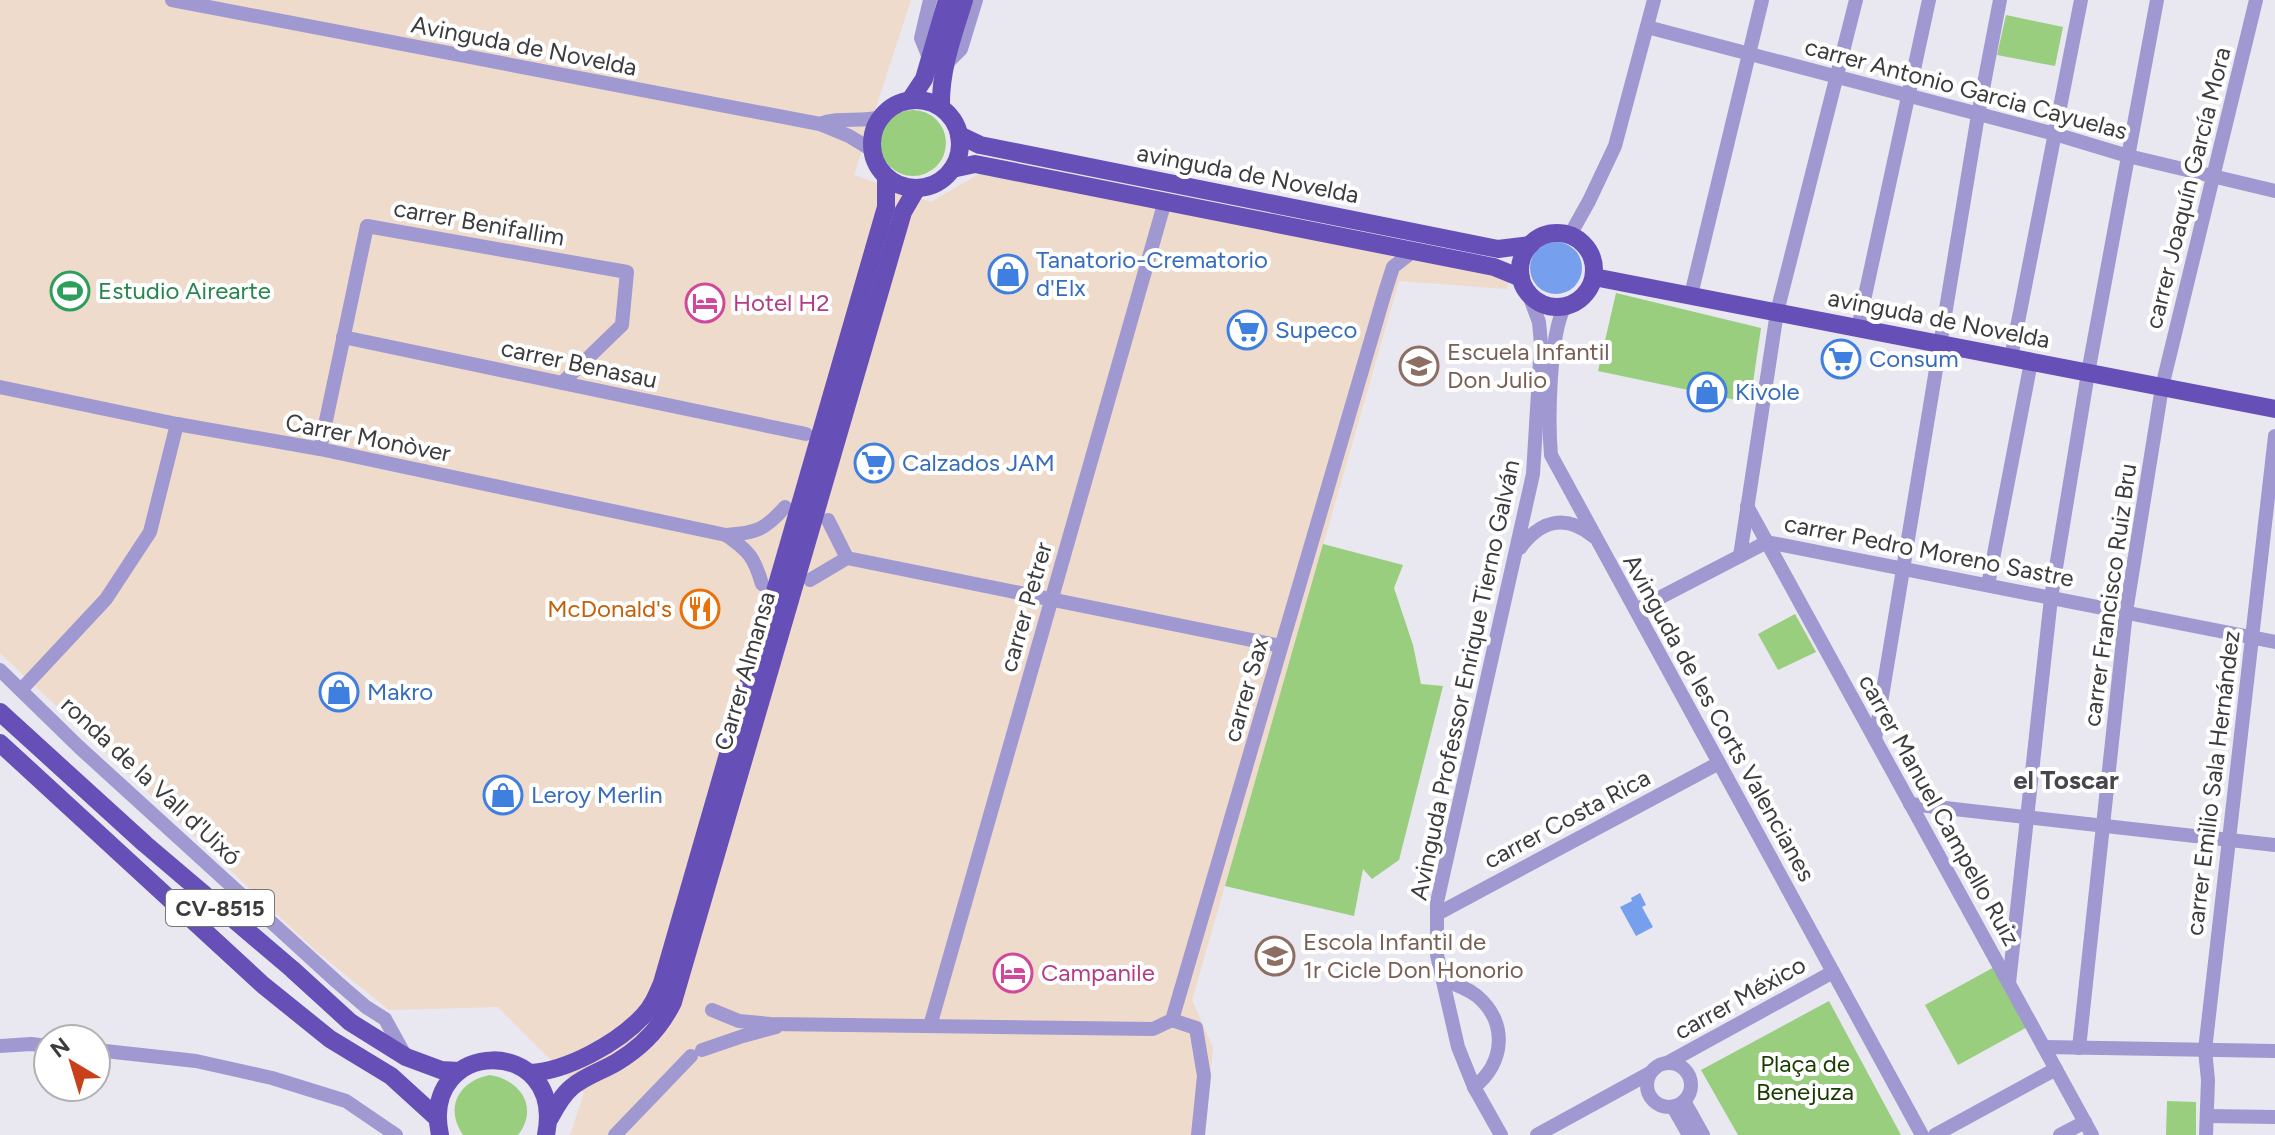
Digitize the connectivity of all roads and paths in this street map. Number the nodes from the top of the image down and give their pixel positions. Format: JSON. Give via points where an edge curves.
{"nodes":[{"id":1,"x":172,"y":0,"type":"edge"},
{"id":2,"x":930,"y":0,"type":"edge"},
{"id":3,"x":947,"y":0,"type":"edge"},
{"id":4,"x":964,"y":0,"type":"edge"},
{"id":5,"x":976,"y":0,"type":"edge"},
{"id":6,"x":1654,"y":0,"type":"edge"},
{"id":7,"x":1762,"y":0,"type":"edge"},
{"id":8,"x":1856,"y":0,"type":"edge"},
{"id":9,"x":1929,"y":0,"type":"edge"},
{"id":10,"x":2000,"y":0,"type":"edge"},
{"id":11,"x":2081,"y":0,"type":"edge"},
{"id":12,"x":2157,"y":0,"type":"edge"},
{"id":13,"x":2256,"y":0,"type":"edge"},
{"id":14,"x":1647,"y":27,"type":"junction"},
{"id":15,"x":1749,"y":54,"type":"junction"},
{"id":16,"x":937,"y":63,"type":"junction"},
{"id":17,"x":1836,"y":77,"type":"junction"},
{"id":18,"x":1908,"y":97,"type":"junction"},
{"id":19,"x":910,"y":100,"type":"junction"},
{"id":20,"x":941,"y":107,"type":"junction"},
{"id":21,"x":1978,"y":115,"type":"junction"},
{"id":22,"x":881,"y":117,"type":"junction"},
{"id":23,"x":820,"y":124,"type":"junction"},
{"id":24,"x":2055,"y":134,"type":"junction"},
{"id":25,"x":959,"y":135,"type":"junction"},
{"id":26,"x":872,"y":150,"type":"junction"},
{"id":27,"x":2128,"y":156,"type":"junction"},
{"id":28,"x":952,"y":169,"type":"junction"},
{"id":29,"x":886,"y":177,"type":"junction"},
{"id":30,"x":2213,"y":177,"type":"junction"},
{"id":31,"x":917,"y":188,"type":"junction"},
{"id":32,"x":2275,"y":191,"type":"edge"},
{"id":33,"x":1165,"y":201,"type":"junction"},
{"id":34,"x":1570,"y":235,"type":"junction"},
{"id":35,"x":1530,"y":245,"type":"junction"},
{"id":36,"x":1412,"y":252,"type":"junction"},
{"id":37,"x":1594,"y":277,"type":"junction"},
{"id":38,"x":1525,"y":287,"type":"junction"},
{"id":39,"x":1691,"y":295,"type":"junction"},
{"id":40,"x":1565,"y":306,"type":"junction"},
{"id":41,"x":1777,"y":312,"type":"junction"},
{"id":42,"x":1858,"y":328,"type":"junction"},
{"id":43,"x":343,"y":337,"type":"junction"},
{"id":44,"x":1940,"y":344,"type":"junction"},
{"id":45,"x":2011,"y":358,"type":"junction"},
{"id":46,"x":2031,"y":362,"type":"junction"},
{"id":47,"x":2088,"y":373,"type":"junction"},
{"id":48,"x":562,"y":383,"type":"junction"},
{"id":49,"x":0,"y":387,"type":"edge"},
{"id":50,"x":2162,"y":387,"type":"junction"},
{"id":51,"x":2275,"y":409,"type":"edge"},
{"id":52,"x":177,"y":424,"type":"junction"},
{"id":53,"x":806,"y":434,"type":"dead end"},
{"id":54,"x":2275,"y":436,"type":"edge"},
{"id":55,"x":320,"y":449,"type":"junction"},
{"id":56,"x":1747,"y":506,"type":"junction"},
{"id":57,"x":785,"y":507,"type":"dead end"},
{"id":58,"x":828,"y":520,"type":"dead end"},
{"id":59,"x":726,"y":535,"type":"junction"},
{"id":60,"x":1596,"y":539,"type":"junction"},
{"id":61,"x":1767,"y":542,"type":"junction"},
{"id":62,"x":1517,"y":551,"type":"junction"},
{"id":63,"x":1740,"y":556,"type":"junction"},
{"id":64,"x":847,"y":558,"type":"junction"},
{"id":65,"x":1903,"y":568,"type":"junction"},
{"id":66,"x":810,"y":580,"type":"dead end"},
{"id":67,"x":762,"y":584,"type":"dead end"},
{"id":68,"x":1988,"y":585,"type":"junction"},
{"id":69,"x":1051,"y":598,"type":"junction"},
{"id":70,"x":2051,"y":598,"type":"junction"},
{"id":71,"x":1636,"y":610,"type":"junction"},
{"id":72,"x":2126,"y":612,"type":"junction"},
{"id":73,"x":2252,"y":637,"type":"junction"},
{"id":74,"x":2275,"y":642,"type":"edge"},
{"id":75,"x":1281,"y":646,"type":"junction"},
{"id":76,"x":0,"y":670,"type":"edge"},
{"id":77,"x":21,"y":690,"type":"junction"},
{"id":78,"x":0,"y":712,"type":"edge"},
{"id":79,"x":1875,"y":739,"type":"junction"},
{"id":80,"x":0,"y":743,"type":"edge"},
{"id":81,"x":1719,"y":763,"type":"junction"},
{"id":82,"x":1910,"y":804,"type":"junction"},
{"id":83,"x":2027,"y":817,"type":"junction"},
{"id":84,"x":2103,"y":825,"type":"junction"},
{"id":85,"x":2229,"y":840,"type":"junction"},
{"id":86,"x":2275,"y":845,"type":"edge"},
{"id":87,"x":1437,"y":914,"type":"junction"},
{"id":88,"x":650,"y":971,"type":"dead end"},
{"id":89,"x":1833,"y":972,"type":"junction"},
{"id":90,"x":1443,"y":980,"type":"junction"},
{"id":91,"x":2009,"y":983,"type":"junction"},
{"id":92,"x":658,"y":993,"type":"junction"},
{"id":93,"x":712,"y":1010,"type":"dead end"},
{"id":94,"x":1172,"y":1020,"type":"junction"},
{"id":95,"x":784,"y":1024,"type":"junction"},
{"id":96,"x":930,"y":1026,"type":"junction"},
{"id":97,"x":32,"y":1044,"type":"edge"},
{"id":98,"x":0,"y":1046,"type":"edge"},
{"id":99,"x":2044,"y":1047,"type":"junction"},
{"id":100,"x":2079,"y":1048,"type":"junction"},
{"id":101,"x":2205,"y":1050,"type":"junction"},
{"id":102,"x":2275,"y":1051,"type":"edge"},
{"id":103,"x":112,"y":1052,"type":"edge"},
{"id":104,"x":406,"y":1057,"type":"junction"},
{"id":105,"x":1669,"y":1062,"type":"junction"},
{"id":106,"x":2056,"y":1069,"type":"junction"},
{"id":107,"x":459,"y":1071,"type":"junction"},
{"id":108,"x":530,"y":1073,"type":"junction"},
{"id":109,"x":1650,"y":1073,"type":"junction"},
{"id":110,"x":1474,"y":1087,"type":"junction"},
{"id":111,"x":1679,"y":1104,"type":"junction"},
{"id":112,"x":2207,"y":1116,"type":"junction"},
{"id":113,"x":2275,"y":1117,"type":"edge"},
{"id":114,"x":438,"y":1126,"type":"edge"},
{"id":115,"x":548,"y":1126,"type":"edge"},
{"id":116,"x":2088,"y":1128,"type":"edge"},
{"id":117,"x":396,"y":1135,"type":"edge"},
{"id":118,"x":615,"y":1135,"type":"edge"},
{"id":119,"x":1198,"y":1135,"type":"edge"},
{"id":120,"x":1501,"y":1135,"type":"edge"},
{"id":121,"x":1537,"y":1135,"type":"edge"},
{"id":122,"x":1689,"y":1135,"type":"edge"},
{"id":123,"x":1703,"y":1135,"type":"edge"},
{"id":124,"x":1922,"y":1135,"type":"edge"},
{"id":125,"x":1935,"y":1135,"type":"edge"},
{"id":126,"x":2060,"y":1135,"type":"edge"},
{"id":127,"x":2206,"y":1135,"type":"edge"}],
"edges":[{"from":1,"to":23,"type":"street","name":"Avinguda de Novelda"},
{"from":2,"to":16,"type":"street","via":[[921,38]]},
{"from":3,"to":16,"type":"main road"},
{"from":4,"to":16,"type":"main road"},
{"from":5,"to":16,"type":"street","via":[[961,49]]},
{"from":6,"to":14,"type":"street"},
{"from":7,"to":15,"type":"street"},
{"from":8,"to":17,"type":"street"},
{"from":9,"to":18,"type":"street"},
{"from":10,"to":21,"type":"street"},
{"from":11,"to":24,"type":"street"},
{"from":12,"to":27,"type":"street"},
{"from":13,"to":30,"type":"street","name":"carrer Joaquín García Mora"},
{"from":14,"to":15,"type":"street","name":"carrer Antonio Garcia Cayuelas"},
{"from":14,"to":34,"type":"street","via":[[1615,146]]},
{"from":15,"to":17,"type":"street","name":"carrer Antonio Garcia Cayuelas"},
{"from":15,"to":39,"type":"street"},
{"from":16,"to":19,"type":"main road"},
{"from":16,"to":20,"type":"main road"},
{"from":17,"to":18,"type":"street","name":"carrer Antonio Garcia Cayuelas"},
{"from":17,"to":41,"type":"street"},
{"from":18,"to":21,"type":"street","name":"carrer Antonio Garcia Cayuelas"},
{"from":18,"to":42,"type":"street"},
{"from":19,"to":20,"type":"main road"},
{"from":19,"to":22,"type":"main road"},
{"from":20,"to":25,"type":"main road"},
{"from":21,"to":24,"type":"street","name":"carrer Antonio Garcia Cayuelas"},
{"from":21,"to":44,"type":"street"},
{"from":22,"to":23,"type":"street","name":"Avinguda de Novelda"},
{"from":22,"to":26,"type":"main road"},
{"from":23,"to":26,"type":"street","name":"Avinguda de Novelda"},
{"from":24,"to":27,"type":"street","name":"carrer Antonio Garcia Cayuelas"},
{"from":24,"to":45,"type":"street"},
{"from":25,"to":28,"type":"main road"},
{"from":25,"to":35,"type":"main road","name":"avinguda de Novelda","via":[[980,145],[1498,249]]},
{"from":26,"to":29,"type":"main road"},
{"from":27,"to":30,"type":"street","name":"carrer Antonio Garcia Cayuelas"},
{"from":27,"to":47,"type":"street"},
{"from":28,"to":31,"type":"main road","via":[[935,184]]},
{"from":28,"to":33,"type":"main road","name":"avinguda de Novelda","via":[[975,164]]},
{"from":29,"to":31,"type":"main road"},
{"from":29,"to":92,"type":"main road","name":"Carrer Almansa","via":[[886,207]]},
{"from":30,"to":32,"type":"street","name":"carrer Antonio Garcia Cayuelas"},
{"from":30,"to":50,"type":"street","name":"carrer Joaquín García Mora"},
{"from":31,"to":115,"type":"main road","name":"Carrer Almansa","via":[[903,212],[673,1002],[655,1033],[618,1062],[570,1088]]},
{"from":33,"to":36,"type":"main road","name":"avinguda de Novelda"},
{"from":33,"to":69,"type":"street","name":"carrer Petrer"},
{"from":34,"to":35,"type":"main road","via":[[1548,234]]},
{"from":34,"to":37,"type":"main road","via":[[1591,255]]},
{"from":35,"to":38,"type":"main road","via":[[1522,257]]},
{"from":36,"to":38,"type":"main road","name":"avinguda de Novelda","via":[[1494,267]]},
{"from":36,"to":75,"type":"street","name":"carrer Sax","via":[[1393,267],[1389,279]]},
{"from":37,"to":39,"type":"main road","name":"avinguda de Novelda"},
{"from":37,"to":40,"type":"main road","via":[[1584,296]]},
{"from":38,"to":40,"type":"main road","via":[[1546,306]]},
{"from":38,"to":62,"type":"street","name":"Avinguda Professor Enrique Tierno Galván","via":[[1539,322],[1541,371],[1535,463]]},
{"from":39,"to":41,"type":"main road","name":"avinguda de Novelda"},
{"from":40,"to":60,"type":"street","name":"Avinguda de les Corts Valencianes","via":[[1557,326],[1548,423],[1551,455]]},
{"from":41,"to":42,"type":"main road","name":"avinguda de Novelda"},
{"from":41,"to":56,"type":"street"},
{"from":42,"to":44,"type":"main road","name":"avinguda de Novelda"},
{"from":43,"to":48,"type":"street","name":"carrer Benasau"},
{"from":43,"to":48,"type":"street","name":"carrer Benifallim","via":[[367,226],[627,272],[622,325]]},
{"from":43,"to":55,"type":"street","name":"carrer Benifallim"},
{"from":44,"to":45,"type":"main road","name":"avinguda de Novelda"},
{"from":44,"to":65,"type":"street"},
{"from":45,"to":46,"type":"main road","name":"avinguda de Novelda"},
{"from":46,"to":47,"type":"main road","name":"avinguda de Novelda"},
{"from":46,"to":68,"type":"street"},
{"from":47,"to":50,"type":"main road","name":"avinguda de Novelda"},
{"from":47,"to":70,"type":"street"},
{"from":48,"to":53,"type":"street","name":"carrer Benasau"},
{"from":49,"to":52,"type":"street","name":"Carrer Monòver"},
{"from":50,"to":51,"type":"main road","name":"avinguda de Novelda"},
{"from":50,"to":72,"type":"street","name":"carrer Francisco Ruiz Bru"},
{"from":52,"to":55,"type":"street","name":"Carrer Monòver"},
{"from":52,"to":77,"type":"street","via":[[150,532],[106,599]]},
{"from":54,"to":73,"type":"street","name":"carrer Emilio Sala Hernández"},
{"from":55,"to":59,"type":"street","name":"Carrer Monòver"},
{"from":56,"to":61,"type":"street","name":"carrer Manuel Campello Ruiz"},
{"from":56,"to":63,"type":"street"},
{"from":57,"to":59,"type":"street","name":"Carrer Monòver","via":[[761,529]]},
{"from":58,"to":64,"type":"street"},
{"from":59,"to":67,"type":"street","via":[[747,549]]},
{"from":60,"to":62,"type":"street","via":[[1584,529],[1559,522],[1533,531]]},
{"from":60,"to":71,"type":"street","name":"Avinguda de les Corts Valencianes"},
{"from":61,"to":63,"type":"street","name":"carrer Pedro Moreno Sastre"},
{"from":61,"to":65,"type":"street","name":"carrer Pedro Moreno Sastre"},
{"from":61,"to":79,"type":"street","name":"carrer Manuel Campello Ruiz"},
{"from":62,"to":87,"type":"street","name":"Avinguda Professor Enrique Tierno Galván"},
{"from":63,"to":71,"type":"street","name":"carrer Pedro Moreno Sastre"},
{"from":64,"to":66,"type":"street"},
{"from":64,"to":69,"type":"street"},
{"from":65,"to":68,"type":"street","name":"carrer Pedro Moreno Sastre"},
{"from":65,"to":79,"type":"street"},
{"from":68,"to":70,"type":"street","name":"carrer Pedro Moreno Sastre"},
{"from":69,"to":75,"type":"street"},
{"from":69,"to":96,"type":"street","name":"carrer Petrer"},
{"from":70,"to":72,"type":"street","name":"carrer Pedro Moreno Sastre"},
{"from":70,"to":83,"type":"street"},
{"from":71,"to":81,"type":"street","name":"Avinguda de les Corts Valencianes"},
{"from":72,"to":73,"type":"street","name":"carrer Pedro Moreno Sastre"},
{"from":72,"to":84,"type":"street","name":"carrer Francisco Ruiz Bru"},
{"from":73,"to":74,"type":"street","name":"carrer Pedro Moreno Sastre"},
{"from":73,"to":85,"type":"street","name":"carrer Emilio Sala Hernández"},
{"from":75,"to":94,"type":"street","name":"carrer Sax"},
{"from":76,"to":77,"type":"street","name":"ronda de la Vall d'Uixó"},
{"from":77,"to":104,"type":"street","name":"ronda de la Vall d'Uixó","via":[[337,982],[385,1019]]},
{"from":78,"to":104,"type":"main road","number":"CV-8515","via":[[350,1022]]},
{"from":79,"to":82,"type":"street","name":"carrer Manuel Campello Ruiz"},
{"from":80,"to":114,"type":"main road","number":"CV-8515","via":[[263,985],[330,1039],[391,1076]]},
{"from":81,"to":87,"type":"street","name":"carrer Costa Rica"},
{"from":81,"to":89,"type":"street","name":"Avinguda de les Corts Valencianes"},
{"from":82,"to":83,"type":"street"},
{"from":82,"to":91,"type":"street","name":"carrer Manuel Campello Ruiz"},
{"from":83,"to":84,"type":"street"},
{"from":83,"to":91,"type":"street"},
{"from":84,"to":85,"type":"street"},
{"from":84,"to":100,"type":"street","name":"carrer Francisco Ruiz Bru"},
{"from":85,"to":86,"type":"street"},
{"from":85,"to":101,"type":"street","name":"carrer Emilio Sala Hernández"},
{"from":87,"to":90,"type":"street","name":"Avinguda Professor Enrique Tierno Galván"},
{"from":88,"to":92,"type":"main road"},
{"from":89,"to":105,"type":"street","name":"carrer México"},
{"from":89,"to":124,"type":"street","name":"Avinguda de les Corts Valencianes"},
{"from":90,"to":110,"type":"street","name":"Avinguda Professor Enrique Tierno Galván","via":[[1458,1047]]},
{"from":90,"to":110,"type":"street","via":[[1476,996],[1496,1021],[1500,1049],[1485,1079]]},
{"from":91,"to":99,"type":"street","name":"carrer Manuel Campello Ruiz"},
{"from":92,"to":108,"type":"main road","name":"Carrer Almansa","via":[[642,1017],[614,1040],[578,1060]]},
{"from":93,"to":95,"type":"street","via":[[739,1021]]},
{"from":94,"to":96,"type":"street","via":[[1153,1029]]},
{"from":94,"to":119,"type":"street","via":[[1196,1028],[1204,1076]]},
{"from":95,"to":96,"type":"street"},
{"from":95,"to":118,"type":"street","via":[[696,1053]]},
{"from":97,"to":98,"type":"street"},
{"from":99,"to":100,"type":"street"},
{"from":99,"to":106,"type":"street","name":"carrer Manuel Campello Ruiz"},
{"from":100,"to":101,"type":"street"},
{"from":101,"to":102,"type":"street"},
{"from":101,"to":112,"type":"street","name":"carrer Emilio Sala Hernández"},
{"from":103,"to":117,"type":"street","via":[[196,1061],[272,1078],[346,1101]]},
{"from":104,"to":107,"type":"main road","number":"CV-8515"},
{"from":105,"to":109,"type":"street"},
{"from":105,"to":111,"type":"street","via":[[1690,1077],[1690,1090]]},
{"from":106,"to":116,"type":"street","name":"carrer Manuel Campello Ruiz"},
{"from":106,"to":125,"type":"street"},
{"from":107,"to":108,"type":"main road","number":"CV-8515","via":[[472,1063],[503,1060]]},
{"from":107,"to":114,"type":"main road","number":"CV-8515","via":[[439,1100]]},
{"from":108,"to":115,"type":"main road","via":[[545,1093]]},
{"from":109,"to":111,"type":"street","via":[[1649,1095],[1661,1106]]},
{"from":109,"to":121,"type":"street"},
{"from":110,"to":120,"type":"street","name":"Avinguda Professor Enrique Tierno Galván"},
{"from":111,"to":122,"type":"street"},
{"from":111,"to":123,"type":"street"},
{"from":112,"to":113,"type":"street"},
{"from":112,"to":127,"type":"street","name":"carrer Emilio Sala Hernández"},
{"from":116,"to":126,"type":"street"}]}
